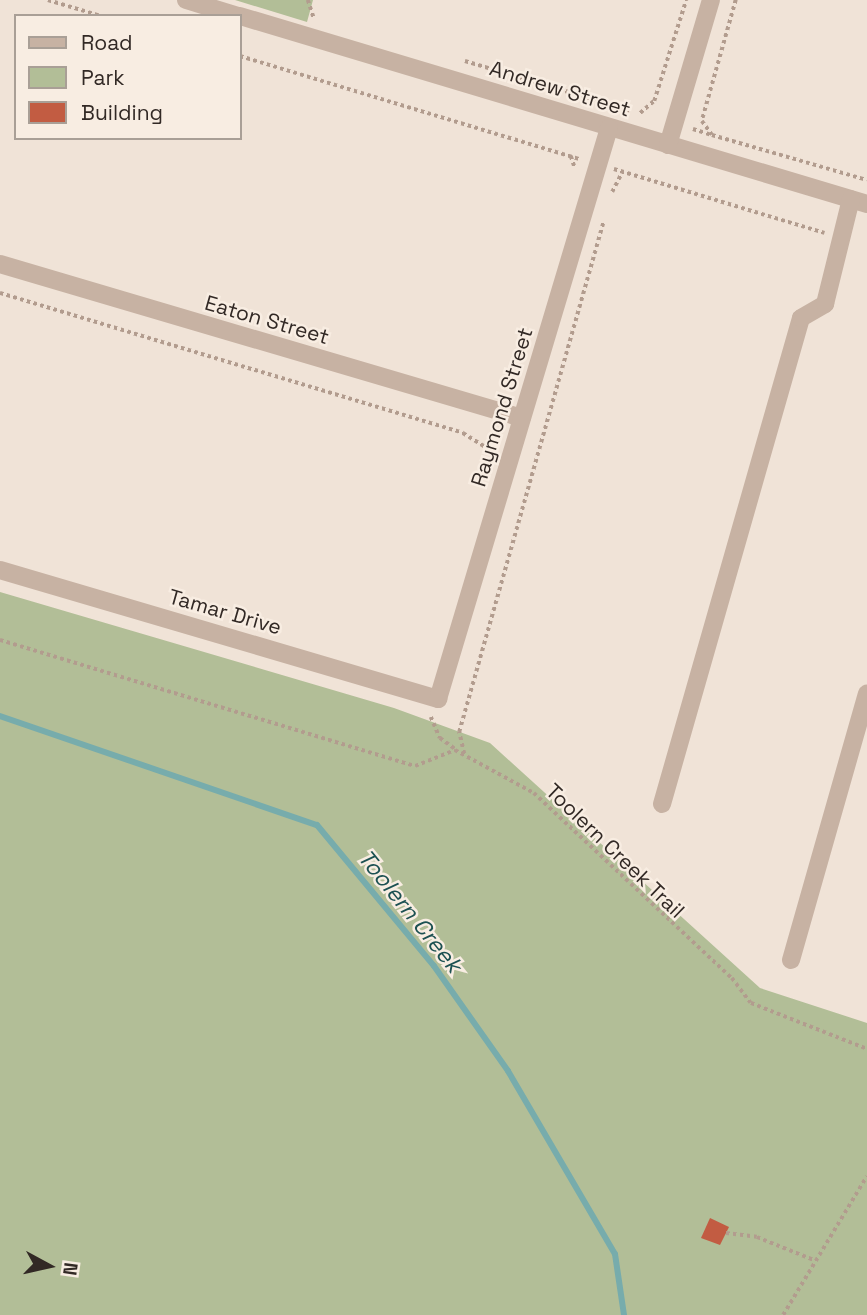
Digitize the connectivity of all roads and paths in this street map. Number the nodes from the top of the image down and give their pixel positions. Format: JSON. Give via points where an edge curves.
{"nodes":[{"id":1,"x":48,"y":0,"type":"edge"},
{"id":2,"x":186,"y":0,"type":"edge"},
{"id":3,"x":307,"y":0,"type":"edge"},
{"id":4,"x":687,"y":0,"type":"edge"},
{"id":5,"x":711,"y":0,"type":"edge"},
{"id":6,"x":736,"y":0,"type":"edge"},
{"id":7,"x":94,"y":14,"type":"edge"},
{"id":8,"x":232,"y":14,"type":"edge"},
{"id":9,"x":242,"y":17,"type":"edge"},
{"id":10,"x":314,"y":18,"type":"dead end"},
{"id":11,"x":242,"y":58,"type":"edge"},
{"id":12,"x":640,"y":113,"type":"dead end"},
{"id":13,"x":609,"y":128,"type":"junction"},
{"id":14,"x":668,"y":145,"type":"junction"},
{"id":15,"x":571,"y":156,"type":"junction"},
{"id":16,"x":598,"y":164,"type":"junction"},
{"id":17,"x":622,"y":172,"type":"junction"},
{"id":18,"x":867,"y":180,"type":"edge"},
{"id":19,"x":572,"y":183,"type":"dead end"},
{"id":20,"x":859,"y":202,"type":"edge"},
{"id":21,"x":608,"y":207,"type":"dead end"},
{"id":22,"x":604,"y":220,"type":"dead end"},
{"id":23,"x":841,"y":238,"type":"junction"},
{"id":24,"x":0,"y":264,"type":"edge"},
{"id":25,"x":0,"y":293,"type":"edge"},
{"id":26,"x":514,"y":416,"type":"junction"},
{"id":27,"x":494,"y":452,"type":"junction"},
{"id":28,"x":490,"y":465,"type":"dead end"},
{"id":29,"x":0,"y":570,"type":"edge"},
{"id":30,"x":0,"y":640,"type":"edge"},
{"id":31,"x":867,"y":694,"type":"edge"},
{"id":32,"x":438,"y":699,"type":"junction"},
{"id":33,"x":455,"y":750,"type":"junction"},
{"id":34,"x":465,"y":756,"type":"junction"},
{"id":35,"x":662,"y":804,"type":"dead end"},
{"id":36,"x":791,"y":960,"type":"dead end"},
{"id":37,"x":867,"y":1049,"type":"edge"},
{"id":38,"x":867,"y":1176,"type":"edge"},
{"id":39,"x":726,"y":1233,"type":"dead end"},
{"id":40,"x":814,"y":1260,"type":"junction"},
{"id":41,"x":783,"y":1315,"type":"edge"}],
"edges":[{"from":1,"to":7,"type":"path"},
{"from":2,"to":8,"type":"street","name":"Andrew Street"},
{"from":3,"to":10,"type":"path"},
{"from":4,"to":12,"type":"path","via":[[654,101]]},
{"from":5,"to":14,"type":"street"},
{"from":6,"to":18,"type":"path","via":[[702,121],[712,135]]},
{"from":9,"to":13,"type":"street","name":"Andrew Street"},
{"from":11,"to":15,"type":"path"},
{"from":13,"to":14,"type":"street","name":"Andrew Street"},
{"from":13,"to":16,"type":"street","name":"Raymond Street"},
{"from":14,"to":20,"type":"street","name":"Andrew Street"},
{"from":15,"to":16,"type":"path"},
{"from":15,"to":19,"type":"path","via":[[576,170]]},
{"from":16,"to":17,"type":"path"},
{"from":16,"to":26,"type":"street","name":"Raymond Street"},
{"from":17,"to":21,"type":"path"},
{"from":17,"to":23,"type":"path"},
{"from":20,"to":23,"type":"street"},
{"from":22,"to":34,"type":"path","via":[[459,732]]},
{"from":23,"to":35,"type":"street","via":[[825,304],[801,318]]},
{"from":24,"to":26,"type":"street","name":"Eaton Street"},
{"from":25,"to":27,"type":"path","via":[[463,433]]},
{"from":26,"to":27,"type":"path"},
{"from":26,"to":32,"type":"street","name":"Raymond Street"},
{"from":27,"to":28,"type":"path"},
{"from":29,"to":32,"type":"street","name":"Tamar Drive"},
{"from":30,"to":33,"type":"path","via":[[415,766]]},
{"from":31,"to":36,"type":"street"},
{"from":32,"to":33,"type":"path","via":[[431,716],[440,738]]},
{"from":33,"to":34,"type":"path","name":"Toolern Creek Trail"},
{"from":34,"to":37,"type":"path","name":"Toolern Creek Trail","via":[[534,793],[732,978],[751,1003]]},
{"from":38,"to":40,"type":"path"},
{"from":39,"to":40,"type":"path","via":[[757,1237]]},
{"from":40,"to":41,"type":"path"}]}
